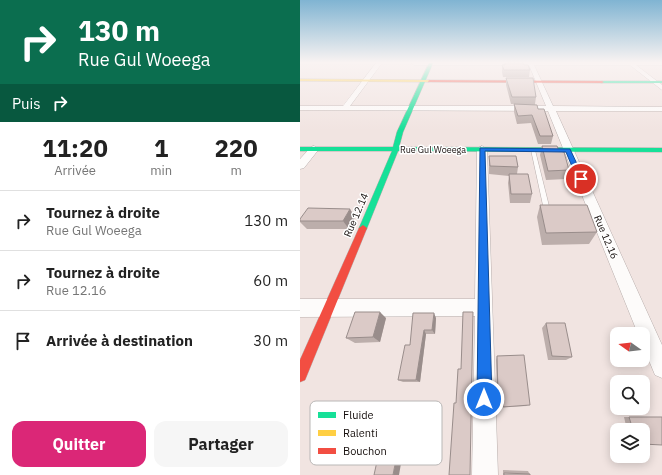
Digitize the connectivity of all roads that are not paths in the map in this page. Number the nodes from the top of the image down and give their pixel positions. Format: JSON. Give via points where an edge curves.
{"nodes":[{"id":1,"x":361,"y":85,"type":"edge"},
{"id":2,"x":422,"y":85,"type":"edge"},
{"id":3,"x":540,"y":85,"type":"edge"},
{"id":4,"x":300,"y":108,"type":"edge"},
{"id":5,"x":345,"y":108,"type":"junction"},
{"id":6,"x":411,"y":108,"type":"junction"},
{"id":7,"x":550,"y":108,"type":"junction"},
{"id":8,"x":662,"y":109,"type":"edge"},
{"id":9,"x":300,"y":149,"type":"edge"},
{"id":10,"x":314,"y":149,"type":"junction"},
{"id":11,"x":396,"y":149,"type":"junction"},
{"id":12,"x":482,"y":149,"type":"junction"},
{"id":13,"x":533,"y":150,"type":"junction"},
{"id":14,"x":568,"y":150,"type":"junction"},
{"id":15,"x":662,"y":150,"type":"edge"},
{"id":16,"x":300,"y":166,"type":"edge"},
{"id":17,"x":547,"y":210,"type":"edge"},
{"id":18,"x":484,"y":307,"type":"junction"},
{"id":19,"x":300,"y":308,"type":"edge"},
{"id":20,"x":329,"y":308,"type":"junction"},
{"id":21,"x":662,"y":368,"type":"edge"},
{"id":22,"x":300,"y":375,"type":"edge"},
{"id":23,"x":485,"y":475,"type":"edge"}],
"edges":[{"from":1,"to":5,"type":"street"},
{"from":2,"to":6,"type":"street","name":"Rue 12.14"},
{"from":3,"to":7,"type":"street","name":"Rue 12.16"},
{"from":4,"to":5,"type":"street"},
{"from":5,"to":6,"type":"street"},
{"from":6,"to":7,"type":"street"},
{"from":6,"to":11,"type":"street","name":"Rue 12.14","via":[[400,132]]},
{"from":7,"to":8,"type":"street"},
{"from":7,"to":14,"type":"street","name":"Rue 12.16"},
{"from":9,"to":10,"type":"street","name":"Rue Gul Woeega"},
{"from":10,"to":11,"type":"street","name":"Rue Gul Woeega"},
{"from":10,"to":16,"type":"street"},
{"from":11,"to":12,"type":"street","name":"Rue Gul Woeega"},
{"from":11,"to":20,"type":"street","name":"Rue 12.14"},
{"from":12,"to":13,"type":"street","name":"Rue Gul Woeega"},
{"from":12,"to":18,"type":"street"},
{"from":13,"to":14,"type":"street","name":"Rue Gul Woeega"},
{"from":13,"to":17,"type":"lane"},
{"from":14,"to":15,"type":"street","name":"Rue Gul Woeega"},
{"from":14,"to":21,"type":"street","name":"Rue 12.16"},
{"from":18,"to":20,"type":"street"},
{"from":18,"to":23,"type":"street"},
{"from":19,"to":20,"type":"street"},
{"from":20,"to":22,"type":"street","name":"Rue 12.14"}]}
